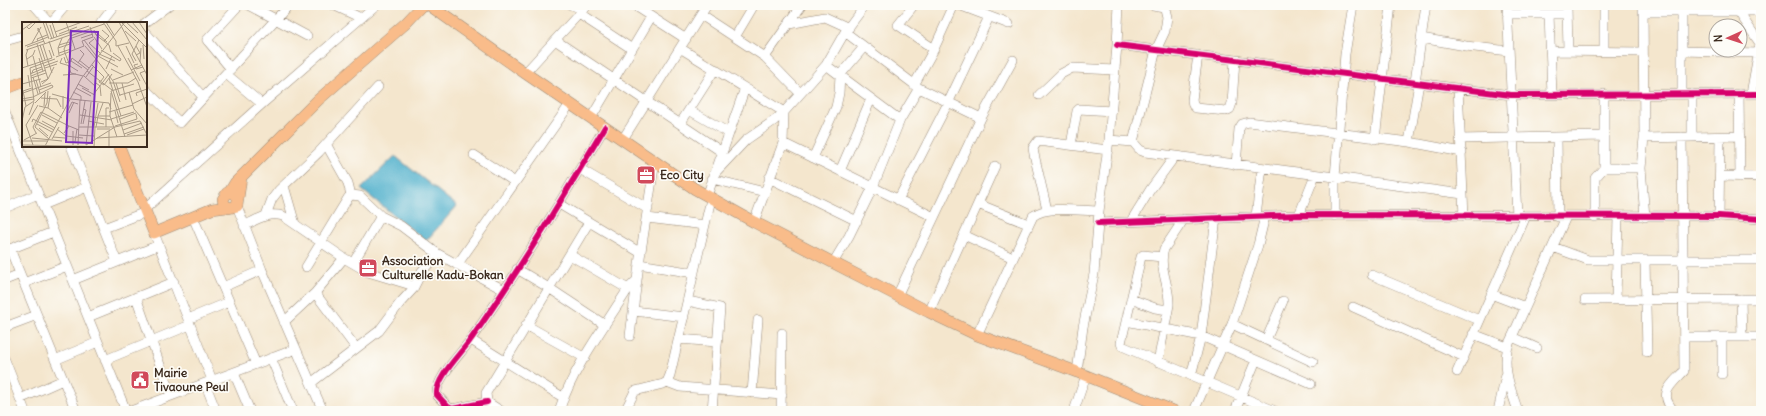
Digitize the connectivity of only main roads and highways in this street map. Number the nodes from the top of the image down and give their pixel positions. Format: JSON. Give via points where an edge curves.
{"nodes":[{"id":1,"x":423,"y":5,"type":"edge"},
{"id":2,"x":429,"y":5,"type":"edge"},
{"id":3,"x":440,"y":13,"type":"junction"},
{"id":4,"x":406,"y":23,"type":"junction"},
{"id":5,"x":22,"y":82,"type":"edge"},
{"id":6,"x":5,"y":89,"type":"edge"},
{"id":7,"x":119,"y":147,"type":"edge"},
{"id":8,"x":1158,"y":408,"type":"edge"},
{"id":9,"x":1174,"y":411,"type":"edge"}],
"edges":[{"from":1,"to":4,"type":"main road"},
{"from":2,"to":3,"type":"main road"},
{"from":3,"to":4,"type":"main road","via":[[424,14]]},
{"from":3,"to":8,"type":"main road","via":[[709,197],[754,222],[929,312],[978,334],[1082,373]]},
{"from":4,"to":7,"type":"main road","via":[[318,100],[241,178],[231,200],[212,209],[154,232]]},
{"from":5,"to":6,"type":"main road"},
{"from":8,"to":9,"type":"main road"}]}
